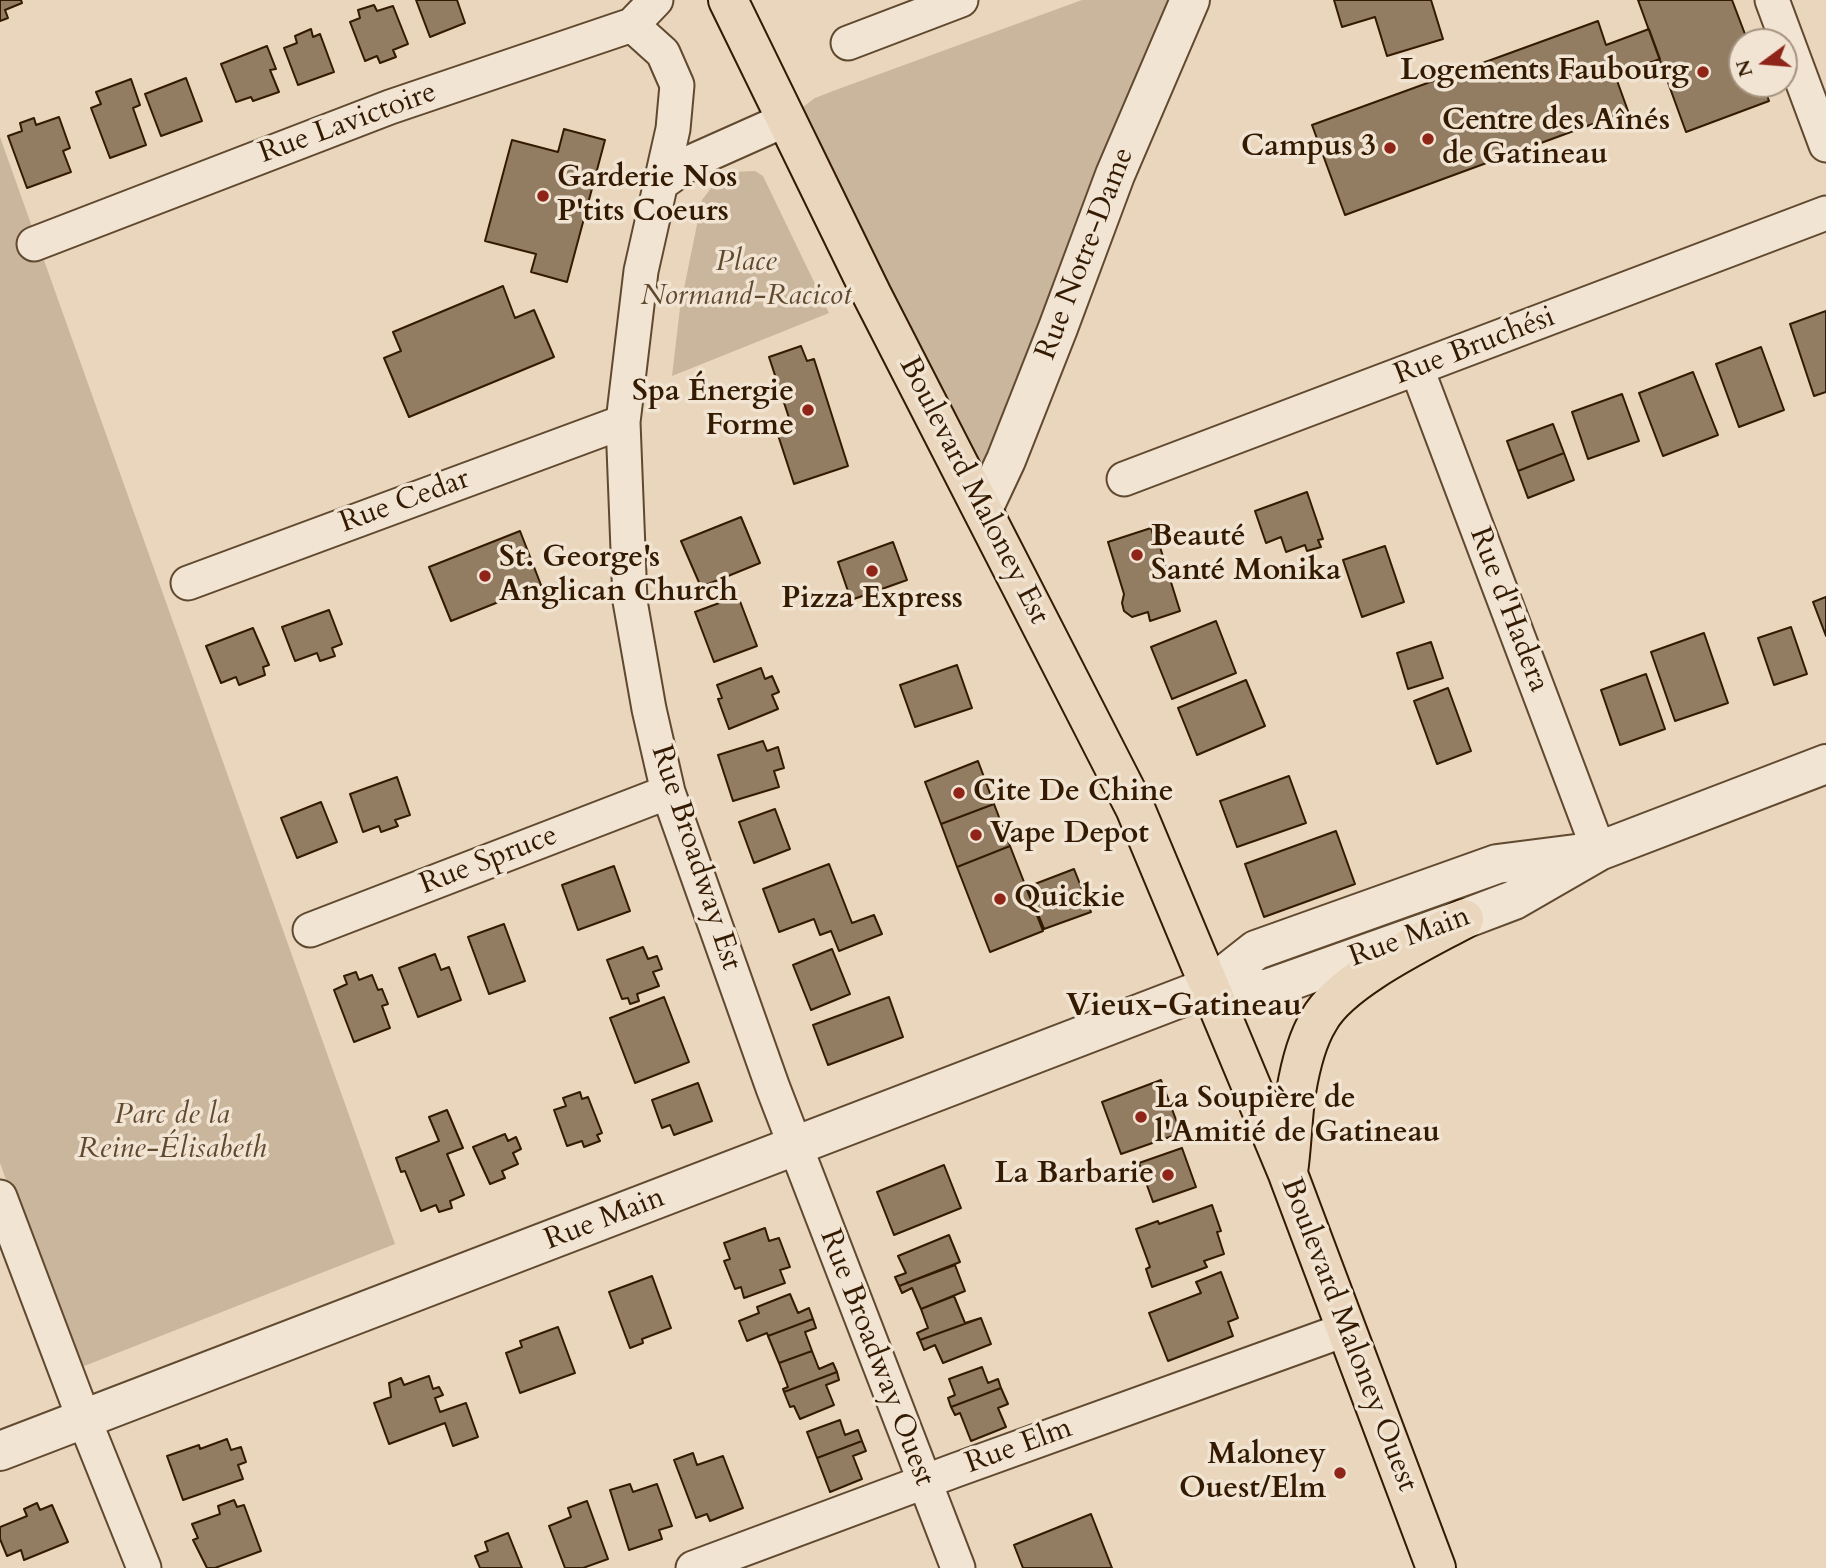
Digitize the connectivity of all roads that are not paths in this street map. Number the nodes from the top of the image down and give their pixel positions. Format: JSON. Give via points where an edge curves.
{"nodes":[{"id":1,"x":656,"y":0,"type":"edge"},
{"id":2,"x":727,"y":0,"type":"edge"},
{"id":3,"x":961,"y":0,"type":"edge"},
{"id":4,"x":1190,"y":0,"type":"edge"},
{"id":5,"x":1772,"y":0,"type":"edge"},
{"id":6,"x":632,"y":26,"type":"junction"},
{"id":7,"x":848,"y":43,"type":"dead end"},
{"id":8,"x":785,"y":120,"type":"junction"},
{"id":9,"x":1826,"y":145,"type":"edge"},
{"id":10,"x":659,"y":185,"type":"junction"},
{"id":11,"x":1826,"y":213,"type":"edge"},
{"id":12,"x":34,"y":244,"type":"dead end"},
{"id":13,"x":1417,"y":369,"type":"junction"},
{"id":14,"x":623,"y":422,"type":"junction"},
{"id":15,"x":1124,"y":479,"type":"dead end"},
{"id":16,"x":983,"y":509,"type":"junction"},
{"id":17,"x":188,"y":583,"type":"dead end"},
{"id":18,"x":1826,"y":764,"type":"edge"},
{"id":19,"x":668,"y":792,"type":"junction"},
{"id":20,"x":1599,"y":851,"type":"junction"},
{"id":21,"x":1464,"y":919,"type":"junction"},
{"id":22,"x":310,"y":930,"type":"dead end"},
{"id":23,"x":1209,"y":987,"type":"junction"},
{"id":24,"x":797,"y":1146,"type":"junction"},
{"id":25,"x":1288,"y":1174,"type":"junction"},
{"id":26,"x":0,"y":1197,"type":"edge"},
{"id":27,"x":1347,"y":1329,"type":"junction"},
{"id":28,"x":84,"y":1419,"type":"junction"},
{"id":29,"x":0,"y":1451,"type":"edge"},
{"id":30,"x":924,"y":1482,"type":"junction"},
{"id":31,"x":144,"y":1568,"type":"edge"},
{"id":32,"x":693,"y":1568,"type":"edge"},
{"id":33,"x":958,"y":1568,"type":"edge"},
{"id":34,"x":1436,"y":1568,"type":"edge"}],
"edges":[{"from":1,"to":6,"type":"street","name":"Rue Lavictoire"},
{"from":2,"to":8,"type":"main road","name":"Boulevard Maloney Est"},
{"from":3,"to":7,"type":"street"},
{"from":4,"to":16,"type":"street","name":"Rue Notre-Dame","via":[[1115,175]]},
{"from":5,"to":9,"type":"street"},
{"from":6,"to":10,"type":"street","name":"Rue Broadway Est","via":[[663,53],[677,85],[673,129]]},
{"from":6,"to":12,"type":"street","name":"Rue Lavictoire","via":[[390,107]]},
{"from":8,"to":10,"type":"street","via":[[693,161]]},
{"from":8,"to":16,"type":"main road","name":"Boulevard Maloney Est"},
{"from":10,"to":14,"type":"street","name":"Rue Broadway Est","via":[[641,271]]},
{"from":11,"to":13,"type":"street","name":"Rue Bruchési"},
{"from":13,"to":15,"type":"street","name":"Rue Bruchési"},
{"from":13,"to":20,"type":"street","name":"Rue d'Hadera"},
{"from":14,"to":17,"type":"street","name":"Rue Cedar"},
{"from":14,"to":19,"type":"street","name":"Rue Broadway Est","via":[[630,601]]},
{"from":16,"to":23,"type":"main road","name":"Boulevard Maloney Est","via":[[1135,808]]},
{"from":18,"to":20,"type":"street","name":"Rue Main"},
{"from":19,"to":22,"type":"street","name":"Rue Spruce"},
{"from":19,"to":24,"type":"street","name":"Rue Broadway Est"},
{"from":20,"to":21,"type":"street","name":"Rue Main","via":[[1514,900]]},
{"from":20,"to":23,"type":"street","name":"Rue Main","via":[[1497,864],[1256,950]]},
{"from":21,"to":23,"type":"street","name":"Rue Main","via":[[1267,989]]},
{"from":21,"to":25,"type":"main road","via":[[1389,960],[1340,995],[1319,1018],[1296,1092]]},
{"from":23,"to":24,"type":"street","name":"Rue Main"},
{"from":23,"to":25,"type":"main road","name":"Boulevard Maloney Ouest"},
{"from":24,"to":28,"type":"street","name":"Rue Main"},
{"from":24,"to":30,"type":"street","name":"Rue Broadway Ouest"},
{"from":25,"to":27,"type":"main road","name":"Boulevard Maloney Ouest"},
{"from":26,"to":28,"type":"street"},
{"from":27,"to":30,"type":"street","name":"Rue Elm"},
{"from":27,"to":34,"type":"main road","name":"Boulevard Maloney Ouest"},
{"from":28,"to":29,"type":"street","name":"Rue Main"},
{"from":28,"to":31,"type":"street"},
{"from":30,"to":32,"type":"street","name":"Rue Elm"},
{"from":30,"to":33,"type":"street","name":"Rue Broadway Ouest"}]}
